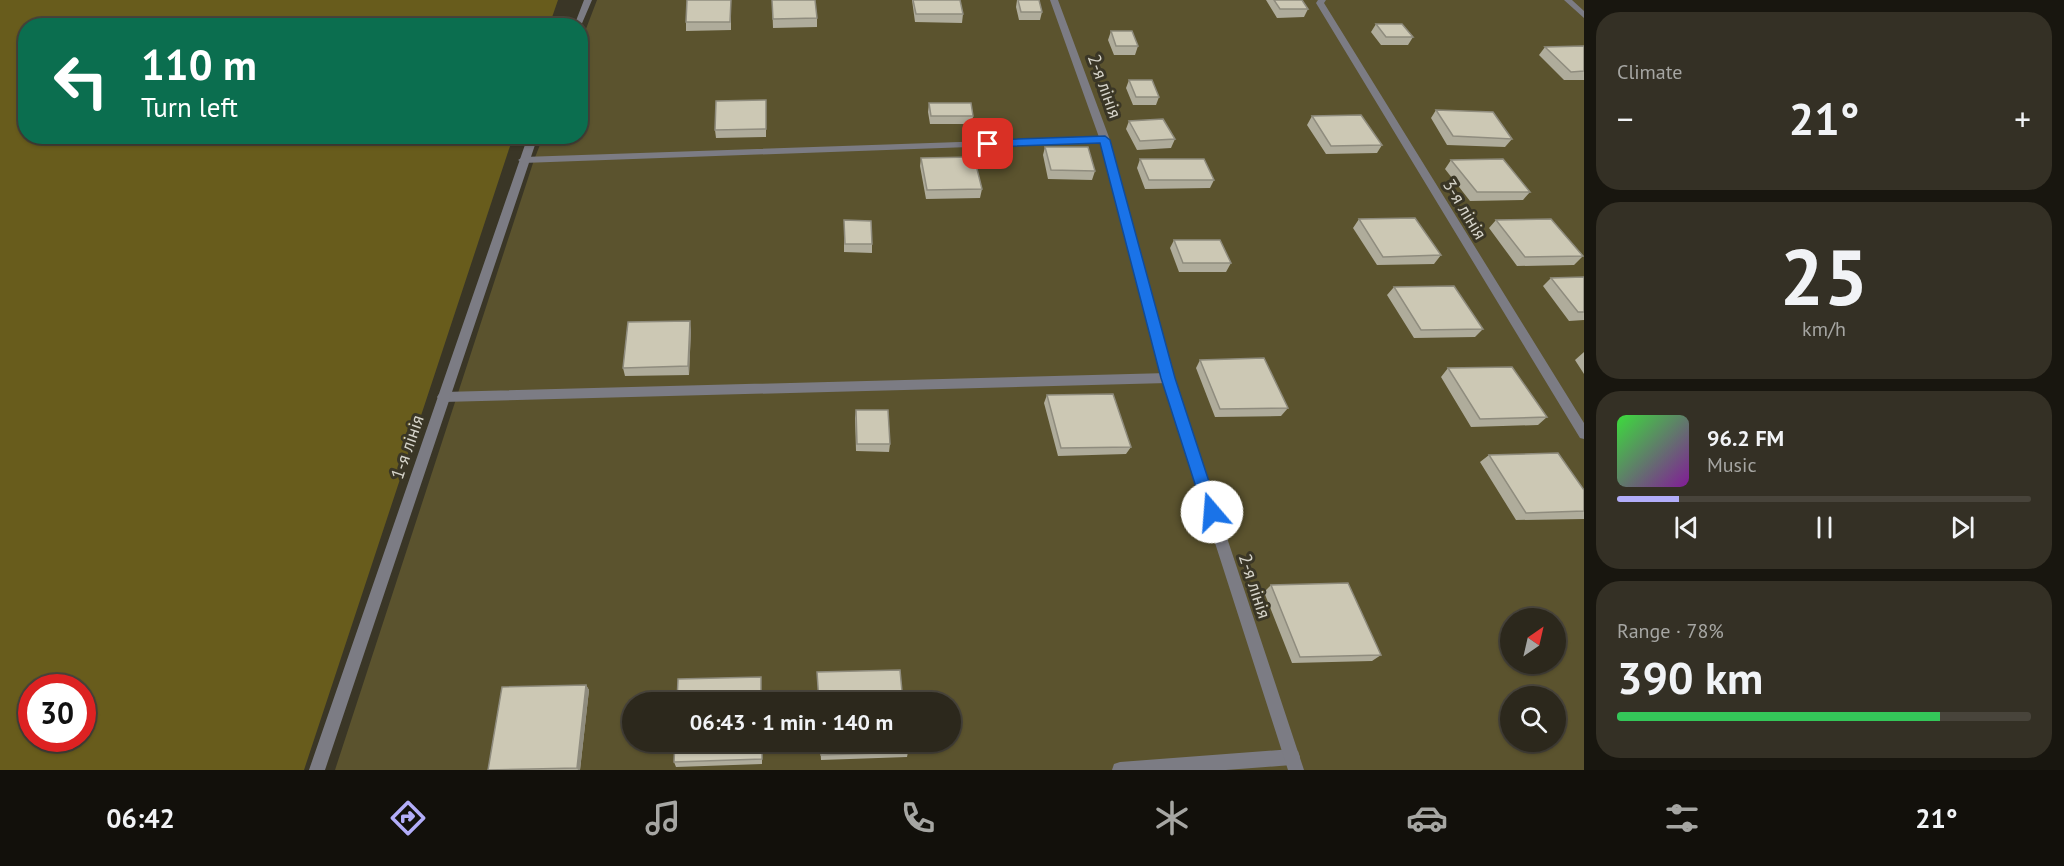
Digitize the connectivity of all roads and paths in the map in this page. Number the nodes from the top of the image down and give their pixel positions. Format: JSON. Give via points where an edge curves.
{"nodes":[{"id":1,"x":588,"y":0,"type":"edge"},
{"id":2,"x":1054,"y":0,"type":"edge"},
{"id":3,"x":1322,"y":0,"type":"edge"},
{"id":4,"x":1568,"y":0,"type":"edge"},
{"id":5,"x":1584,"y":16,"type":"edge"},
{"id":6,"x":581,"y":18,"type":"edge"},
{"id":7,"x":1105,"y":140,"type":"junction"},
{"id":8,"x":530,"y":144,"type":"edge"},
{"id":9,"x":523,"y":160,"type":"junction"},
{"id":10,"x":1168,"y":378,"type":"junction"},
{"id":11,"x":443,"y":397,"type":"junction"},
{"id":12,"x":1584,"y":434,"type":"edge"},
{"id":13,"x":1294,"y":763,"type":"edge"},
{"id":14,"x":317,"y":770,"type":"edge"},
{"id":15,"x":1120,"y":770,"type":"edge"}],
"edges":[{"from":1,"to":6,"type":"street"},
{"from":2,"to":7,"type":"street","name":"2-я лінія"},
{"from":3,"to":12,"type":"street","name":"3-я лінія","via":[[1320,3]]},
{"from":4,"to":5,"type":"street"},
{"from":7,"to":9,"type":"street"},
{"from":7,"to":10,"type":"street","name":"2-я лінія"},
{"from":8,"to":9,"type":"street","name":"1-я лінія"},
{"from":9,"to":11,"type":"street","name":"1-я лінія"},
{"from":10,"to":11,"type":"street"},
{"from":10,"to":13,"type":"street","name":"2-я лінія"},
{"from":11,"to":14,"type":"street","name":"1-я лінія"},
{"from":13,"to":15,"type":"street"}]}
